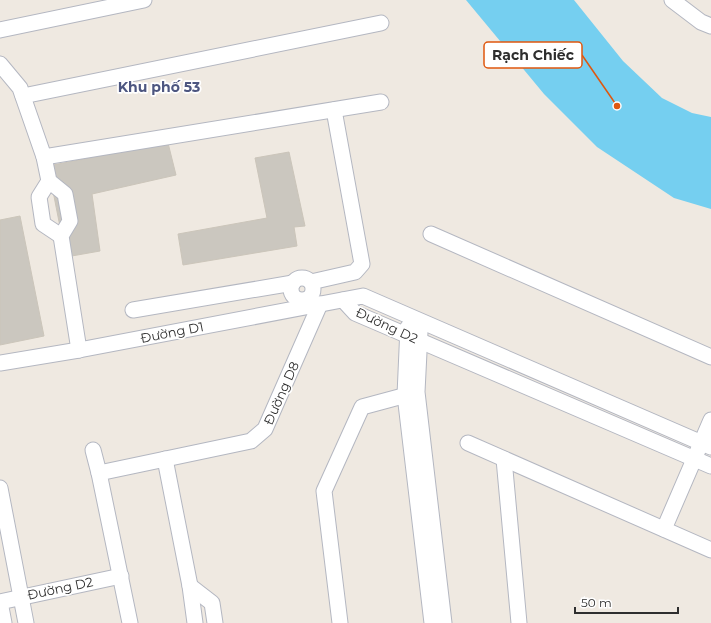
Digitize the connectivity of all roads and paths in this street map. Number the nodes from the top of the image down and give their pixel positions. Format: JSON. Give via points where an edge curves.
{"nodes":[{"id":1,"x":144,"y":0,"type":"edge"},
{"id":2,"x":672,"y":0,"type":"edge"},
{"id":3,"x":381,"y":23,"type":"dead end"},
{"id":4,"x":711,"y":26,"type":"edge"},
{"id":5,"x":0,"y":30,"type":"edge"},
{"id":6,"x":0,"y":64,"type":"edge"},
{"id":7,"x":23,"y":96,"type":"junction"},
{"id":8,"x":381,"y":102,"type":"dead end"},
{"id":9,"x":334,"y":110,"type":"junction"},
{"id":10,"x":44,"y":157,"type":"junction"},
{"id":11,"x":49,"y":181,"type":"junction"},
{"id":12,"x":431,"y":234,"type":"dead end"},
{"id":13,"x":61,"y":236,"type":"junction"},
{"id":14,"x":311,"y":282,"type":"junction"},
{"id":15,"x":293,"y":283,"type":"junction"},
{"id":16,"x":343,"y":300,"type":"junction"},
{"id":17,"x":311,"y":303,"type":"junction"},
{"id":18,"x":133,"y":310,"type":"dead end"},
{"id":19,"x":414,"y":319,"type":"junction"},
{"id":20,"x":413,"y":338,"type":"junction"},
{"id":21,"x":79,"y":350,"type":"junction"},
{"id":22,"x":711,"y":357,"type":"edge"},
{"id":23,"x":0,"y":363,"type":"edge"},
{"id":24,"x":411,"y":394,"type":"junction"},
{"id":25,"x":711,"y":420,"type":"edge"},
{"id":26,"x":468,"y":443,"type":"dead end"},
{"id":27,"x":706,"y":445,"type":"edge"},
{"id":28,"x":93,"y":450,"type":"dead end"},
{"id":29,"x":166,"y":459,"type":"junction"},
{"id":30,"x":504,"y":459,"type":"junction"},
{"id":31,"x":694,"y":459,"type":"junction"},
{"id":32,"x":711,"y":466,"type":"edge"},
{"id":33,"x":99,"y":473,"type":"junction"},
{"id":34,"x":0,"y":488,"type":"edge"},
{"id":35,"x":664,"y":529,"type":"junction"},
{"id":36,"x":711,"y":550,"type":"edge"},
{"id":37,"x":121,"y":576,"type":"junction"},
{"id":38,"x":190,"y":586,"type":"junction"},
{"id":39,"x":20,"y":596,"type":"junction"},
{"id":40,"x":0,"y":602,"type":"edge"},
{"id":41,"x":4,"y":623,"type":"edge"},
{"id":42,"x":26,"y":623,"type":"edge"},
{"id":43,"x":130,"y":623,"type":"edge"},
{"id":44,"x":195,"y":623,"type":"edge"},
{"id":45,"x":215,"y":623,"type":"edge"},
{"id":46,"x":340,"y":623,"type":"edge"},
{"id":47,"x":432,"y":623,"type":"edge"},
{"id":48,"x":444,"y":623,"type":"edge"},
{"id":49,"x":519,"y":623,"type":"edge"}],
"edges":[{"from":1,"to":5,"type":"street"},
{"from":2,"to":4,"type":"street","via":[[701,22]]},
{"from":3,"to":7,"type":"street"},
{"from":6,"to":7,"type":"street","via":[[20,88]]},
{"from":7,"to":10,"type":"street"},
{"from":8,"to":9,"type":"street"},
{"from":9,"to":10,"type":"street"},
{"from":9,"to":14,"type":"street","via":[[362,264],[355,272]]},
{"from":10,"to":11,"type":"street"},
{"from":11,"to":13,"type":"street","via":[[65,194],[68,206],[70,221]]},
{"from":11,"to":13,"type":"street","via":[[39,198],[43,224]]},
{"from":12,"to":22,"type":"street"},
{"from":13,"to":21,"type":"street"},
{"from":14,"to":15,"type":"street","via":[[302,278]]},
{"from":14,"to":17,"type":"street"},
{"from":15,"to":17,"type":"street","via":[[292,294]]},
{"from":15,"to":18,"type":"street"},
{"from":16,"to":17,"type":"street","name":"Đường D1"},
{"from":16,"to":19,"type":"street","name":"Đường D2","via":[[363,296]]},
{"from":16,"to":20,"type":"street","name":"Đường D2","via":[[355,313]]},
{"from":17,"to":21,"type":"street","name":"Đường D1"},
{"from":17,"to":29,"type":"street","name":"Đường D8","via":[[265,429],[260,435],[251,441]]},
{"from":19,"to":20,"type":"street"},
{"from":19,"to":27,"type":"street","name":"Đường D2"},
{"from":20,"to":24,"type":"street"},
{"from":20,"to":31,"type":"street","name":"Đường D2"},
{"from":21,"to":23,"type":"street","name":"Đường D1"},
{"from":24,"to":46,"type":"street","via":[[362,407],[324,491]]},
{"from":24,"to":47,"type":"street"},
{"from":24,"to":48,"type":"street"},
{"from":25,"to":27,"type":"street"},
{"from":26,"to":30,"type":"street"},
{"from":27,"to":31,"type":"street"},
{"from":28,"to":33,"type":"street"},
{"from":29,"to":33,"type":"street","name":"Đường D8"},
{"from":29,"to":38,"type":"street"},
{"from":30,"to":35,"type":"street"},
{"from":30,"to":49,"type":"street"},
{"from":31,"to":32,"type":"street","name":"Đường D2"},
{"from":31,"to":35,"type":"street"},
{"from":33,"to":37,"type":"street"},
{"from":34,"to":39,"type":"street"},
{"from":35,"to":36,"type":"street"},
{"from":37,"to":39,"type":"street","name":"Đường D2"},
{"from":37,"to":43,"type":"street"},
{"from":38,"to":44,"type":"street"},
{"from":38,"to":45,"type":"street","via":[[212,603]]},
{"from":39,"to":40,"type":"street","name":"Đường D2"},
{"from":39,"to":42,"type":"street"},
{"from":40,"to":41,"type":"street"}]}
